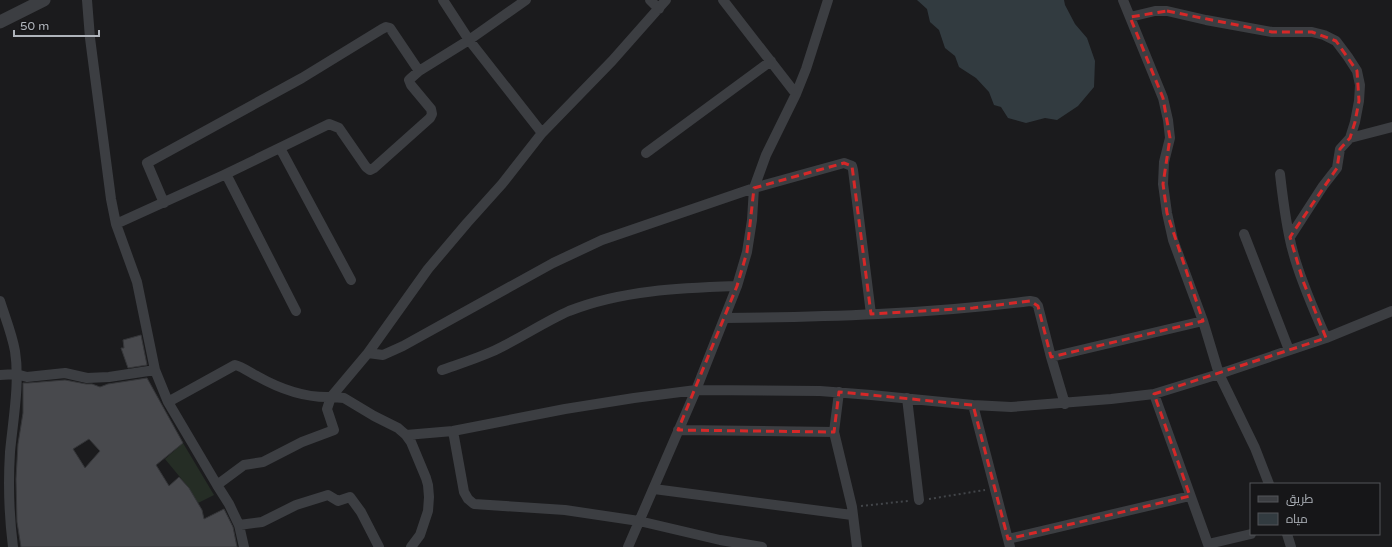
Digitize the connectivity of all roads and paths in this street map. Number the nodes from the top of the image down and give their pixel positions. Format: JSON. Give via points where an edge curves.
{"nodes":[{"id":1,"x":44,"y":0,"type":"edge"},
{"id":2,"x":87,"y":0,"type":"edge"},
{"id":3,"x":444,"y":0,"type":"edge"},
{"id":4,"x":526,"y":0,"type":"edge"},
{"id":5,"x":650,"y":0,"type":"edge"},
{"id":6,"x":666,"y":0,"type":"edge"},
{"id":7,"x":723,"y":0,"type":"edge"},
{"id":8,"x":828,"y":0,"type":"edge"},
{"id":9,"x":1123,"y":0,"type":"edge"},
{"id":10,"x":658,"y":10,"type":"junction"},
{"id":11,"x":1130,"y":17,"type":"junction"},
{"id":12,"x":0,"y":22,"type":"edge"},
{"id":13,"x":469,"y":40,"type":"junction"},
{"id":14,"x":771,"y":61,"type":"junction"},
{"id":15,"x":419,"y":71,"type":"junction"},
{"id":16,"x":796,"y":94,"type":"junction"},
{"id":17,"x":1392,"y":127,"type":"edge"},
{"id":18,"x":542,"y":133,"type":"junction"},
{"id":19,"x":1350,"y":138,"type":"junction"},
{"id":20,"x":280,"y":148,"type":"junction"},
{"id":21,"x":646,"y":153,"type":"dead end"},
{"id":22,"x":226,"y":174,"type":"junction"},
{"id":23,"x":1280,"y":174,"type":"dead end"},
{"id":24,"x":754,"y":188,"type":"junction"},
{"id":25,"x":164,"y":202,"type":"junction"},
{"id":26,"x":116,"y":224,"type":"junction"},
{"id":27,"x":1244,"y":234,"type":"dead end"},
{"id":28,"x":1290,"y":237,"type":"junction"},
{"id":29,"x":351,"y":280,"type":"dead end"},
{"id":30,"x":737,"y":286,"type":"junction"},
{"id":31,"x":0,"y":301,"type":"edge"},
{"id":32,"x":296,"y":311,"type":"dead end"},
{"id":33,"x":1392,"y":311,"type":"edge"},
{"id":34,"x":871,"y":314,"type":"junction"},
{"id":35,"x":725,"y":318,"type":"junction"},
{"id":36,"x":1203,"y":321,"type":"junction"},
{"id":37,"x":1326,"y":338,"type":"junction"},
{"id":38,"x":1289,"y":350,"type":"junction"},
{"id":39,"x":368,"y":353,"type":"junction"},
{"id":40,"x":1051,"y":357,"type":"junction"},
{"id":41,"x":155,"y":370,"type":"junction"},
{"id":42,"x":442,"y":370,"type":"dead end"},
{"id":43,"x":16,"y":374,"type":"junction"},
{"id":44,"x":1220,"y":374,"type":"junction"},
{"id":45,"x":0,"y":375,"type":"edge"},
{"id":46,"x":696,"y":390,"type":"junction"},
{"id":47,"x":839,"y":392,"type":"junction"},
{"id":48,"x":1154,"y":394,"type":"junction"},
{"id":49,"x":330,"y":397,"type":"junction"},
{"id":50,"x":907,"y":398,"type":"junction"},
{"id":51,"x":168,"y":402,"type":"junction"},
{"id":52,"x":1065,"y":404,"type":"junction"},
{"id":53,"x":973,"y":405,"type":"junction"},
{"id":54,"x":678,"y":430,"type":"junction"},
{"id":55,"x":454,"y":431,"type":"junction"},
{"id":56,"x":834,"y":432,"type":"junction"},
{"id":57,"x":406,"y":435,"type":"junction"},
{"id":58,"x":1269,"y":483,"type":"edge"},
{"id":59,"x":217,"y":485,"type":"junction"},
{"id":60,"x":654,"y":489,"type":"junction"},
{"id":61,"x":1190,"y":496,"type":"junction"},
{"id":62,"x":920,"y":500,"type":"dead end"},
{"id":63,"x":4,"y":504,"type":"edge"},
{"id":64,"x":852,"y":515,"type":"junction"},
{"id":65,"x":640,"y":521,"type":"junction"},
{"id":66,"x":239,"y":525,"type":"junction"},
{"id":67,"x":1250,"y":534,"type":"edge"},
{"id":68,"x":1287,"y":535,"type":"edge"},
{"id":69,"x":1009,"y":543,"type":"edge"},
{"id":70,"x":1209,"y":546,"type":"edge"},
{"id":71,"x":13,"y":547,"type":"edge"},
{"id":72,"x":244,"y":547,"type":"edge"},
{"id":73,"x":379,"y":547,"type":"edge"},
{"id":74,"x":411,"y":547,"type":"edge"},
{"id":75,"x":628,"y":547,"type":"edge"},
{"id":76,"x":762,"y":547,"type":"edge"},
{"id":77,"x":857,"y":547,"type":"edge"},
{"id":78,"x":1291,"y":547,"type":"edge"}],
"edges":[{"from":1,"to":12,"type":"street"},
{"from":2,"to":26,"type":"street","via":[[107,177]]},
{"from":3,"to":13,"type":"street"},
{"from":4,"to":13,"type":"street"},
{"from":5,"to":10,"type":"street"},
{"from":6,"to":10,"type":"street"},
{"from":7,"to":14,"type":"street"},
{"from":8,"to":16,"type":"street"},
{"from":9,"to":11,"type":"street"},
{"from":10,"to":18,"type":"street"},
{"from":11,"to":19,"type":"street","via":[[1167,11],[1272,32],[1312,32],[1336,41],[1357,71],[1360,84],[1359,101]]},
{"from":11,"to":36,"type":"street","via":[[1163,98],[1170,138],[1164,162],[1166,213],[1173,240]]},
{"from":13,"to":15,"type":"street"},
{"from":13,"to":18,"type":"street"},
{"from":14,"to":16,"type":"street"},
{"from":14,"to":21,"type":"street"},
{"from":15,"to":20,"type":"street","via":[[410,82],[433,112],[374,168],[370,170],[366,167],[339,128],[329,124]]},
{"from":15,"to":25,"type":"street","via":[[390,28],[382,29],[302,78],[148,163]]},
{"from":16,"to":24,"type":"street","via":[[766,155]]},
{"from":17,"to":19,"type":"street"},
{"from":18,"to":39,"type":"street","via":[[502,184],[428,269]]},
{"from":19,"to":28,"type":"street","via":[[1340,150],[1337,168],[1322,186]]},
{"from":20,"to":22,"type":"street"},
{"from":20,"to":29,"type":"street"},
{"from":22,"to":25,"type":"street"},
{"from":22,"to":32,"type":"street"},
{"from":23,"to":28,"type":"street"},
{"from":24,"to":30,"type":"street","via":[[747,252]]},
{"from":24,"to":34,"type":"street","via":[[844,163],[852,166]]},
{"from":24,"to":39,"type":"street","via":[[602,240],[553,263],[404,346],[383,355]]},
{"from":25,"to":26,"type":"street"},
{"from":26,"to":41,"type":"street","via":[[137,282]]},
{"from":27,"to":38,"type":"street"},
{"from":28,"to":37,"type":"street","via":[[1303,281]]},
{"from":30,"to":35,"type":"street"},
{"from":30,"to":42,"type":"street","via":[[694,287],[603,300],[570,311],[491,352]]},
{"from":31,"to":43,"type":"street","via":[[15,351]]},
{"from":33,"to":37,"type":"street"},
{"from":34,"to":35,"type":"street"},
{"from":34,"to":40,"type":"street","via":[[1035,302]]},
{"from":35,"to":46,"type":"street"},
{"from":36,"to":40,"type":"street"},
{"from":36,"to":44,"type":"street"},
{"from":37,"to":38,"type":"street"},
{"from":38,"to":44,"type":"street"},
{"from":39,"to":49,"type":"street"},
{"from":40,"to":52,"type":"street"},
{"from":41,"to":43,"type":"street","via":[[87,378],[65,373],[27,377]]},
{"from":41,"to":51,"type":"street"},
{"from":43,"to":45,"type":"street"},
{"from":43,"to":63,"type":"street","via":[[9,476]]},
{"from":44,"to":48,"type":"street"},
{"from":44,"to":58,"type":"street"},
{"from":46,"to":47,"type":"street"},
{"from":46,"to":54,"type":"street"},
{"from":46,"to":55,"type":"street","via":[[565,409]]},
{"from":47,"to":50,"type":"street"},
{"from":47,"to":56,"type":"street"},
{"from":48,"to":52,"type":"street"},
{"from":48,"to":61,"type":"street"},
{"from":49,"to":51,"type":"street","via":[[302,395],[235,365]]},
{"from":49,"to":57,"type":"street","via":[[344,398]]},
{"from":49,"to":59,"type":"street","via":[[327,408],[334,430],[302,442],[263,462],[244,465]]},
{"from":50,"to":53,"type":"street"},
{"from":50,"to":62,"type":"street"},
{"from":51,"to":59,"type":"street"},
{"from":52,"to":53,"type":"street","via":[[1011,407]]},
{"from":53,"to":69,"type":"street"},
{"from":54,"to":56,"type":"street"},
{"from":54,"to":60,"type":"street"},
{"from":55,"to":57,"type":"street"},
{"from":55,"to":65,"type":"street","via":[[464,492],[474,504],[564,510]]},
{"from":56,"to":64,"type":"street"},
{"from":57,"to":74,"type":"street","via":[[426,478],[429,497],[428,511],[420,536]]},
{"from":59,"to":66,"type":"street"},
{"from":60,"to":64,"type":"street"},
{"from":60,"to":65,"type":"street"},
{"from":61,"to":69,"type":"street"},
{"from":61,"to":70,"type":"street"},
{"from":63,"to":71,"type":"street"},
{"from":64,"to":77,"type":"street"},
{"from":65,"to":75,"type":"street"},
{"from":65,"to":76,"type":"street"},
{"from":66,"to":72,"type":"street"},
{"from":66,"to":73,"type":"street","via":[[262,522],[296,505],[328,495],[338,502],[350,497]]},
{"from":67,"to":70,"type":"street"},
{"from":68,"to":78,"type":"street"}]}
